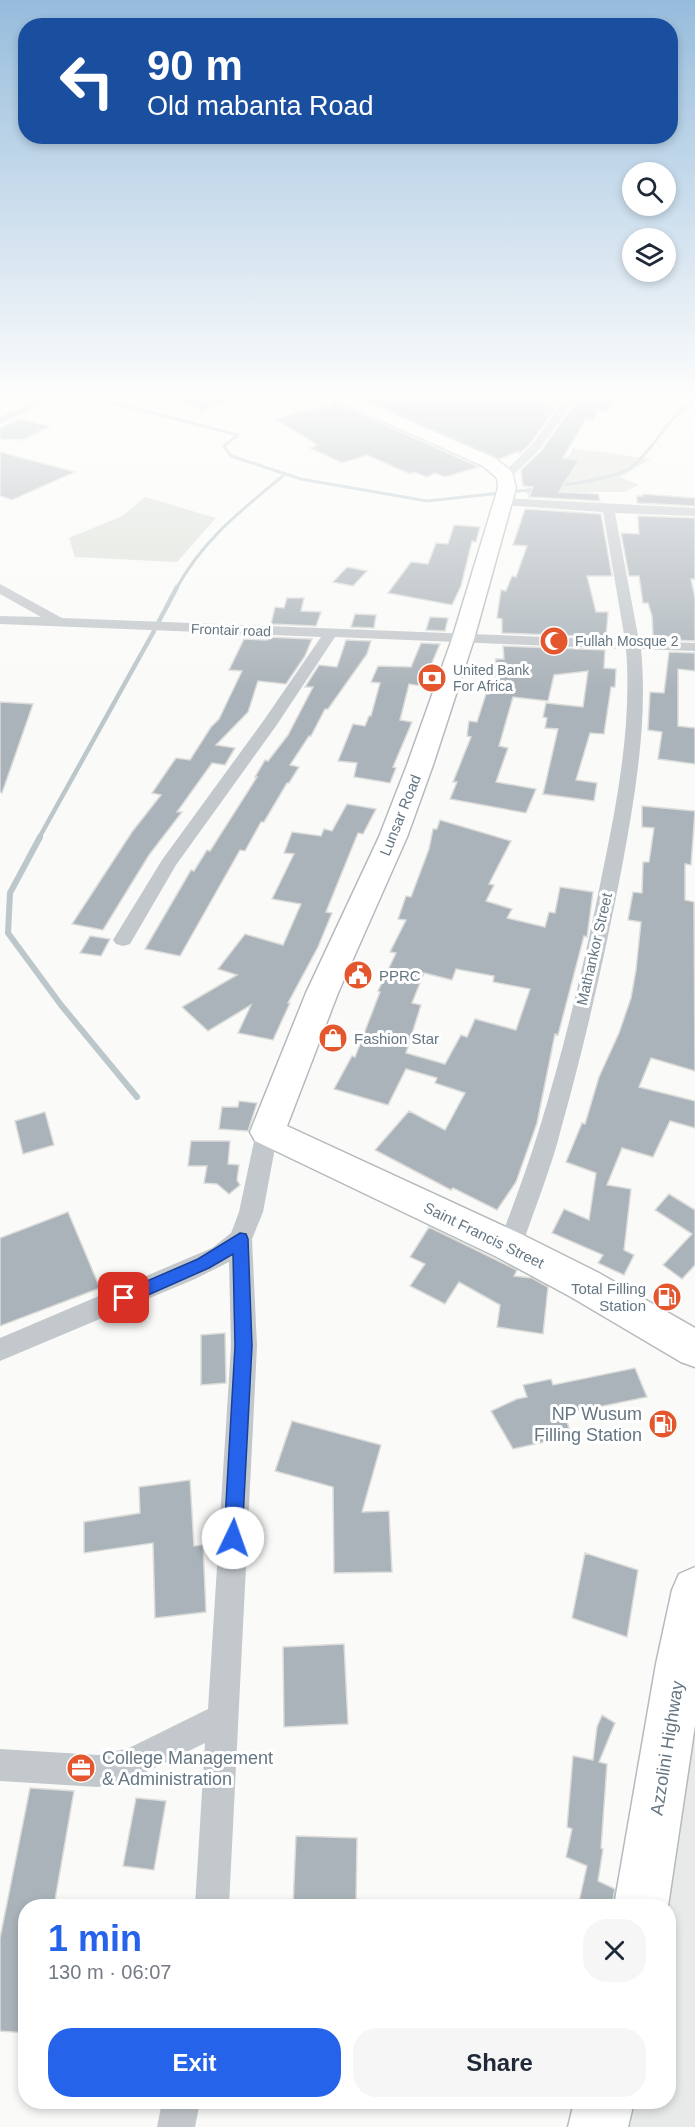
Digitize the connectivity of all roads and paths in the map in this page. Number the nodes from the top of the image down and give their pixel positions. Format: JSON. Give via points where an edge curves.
{"nodes":[{"id":1,"x":504,"y":495,"type":"edge"},
{"id":2,"x":534,"y":495,"type":"edge"},
{"id":3,"x":608,"y":509,"type":"junction"},
{"id":4,"x":695,"y":512,"type":"edge"},
{"id":5,"x":0,"y":588,"type":"edge"},
{"id":6,"x":0,"y":620,"type":"edge"},
{"id":7,"x":60,"y":623,"type":"junction"},
{"id":8,"x":330,"y":634,"type":"junction"},
{"id":9,"x":463,"y":639,"type":"junction"},
{"id":10,"x":633,"y":644,"type":"junction"},
{"id":11,"x":695,"y":647,"type":"edge"},
{"id":12,"x":123,"y":940,"type":"dead end"},
{"id":13,"x":267,"y":1132,"type":"junction"},
{"id":14,"x":240,"y":1239,"type":"junction"},
{"id":15,"x":510,"y":1246,"type":"junction"},
{"id":16,"x":695,"y":1349,"type":"edge"},
{"id":17,"x":0,"y":1350,"type":"edge"},
{"id":18,"x":695,"y":1590,"type":"edge"},
{"id":19,"x":223,"y":1718,"type":"junction"},
{"id":20,"x":0,"y":1765,"type":"edge"},
{"id":21,"x":212,"y":1899,"type":"edge"},
{"id":22,"x":642,"y":1899,"type":"edge"},
{"id":23,"x":180,"y":2109,"type":"edge"},
{"id":24,"x":602,"y":2109,"type":"edge"},
{"id":25,"x":176,"y":2127,"type":"edge"},
{"id":26,"x":598,"y":2127,"type":"edge"}],
"edges":[{"from":1,"to":9,"type":"main road","name":"Lunsar Road"},
{"from":2,"to":3,"type":"street"},
{"from":3,"to":4,"type":"street"},
{"from":3,"to":10,"type":"street"},
{"from":5,"to":7,"type":"street"},
{"from":6,"to":7,"type":"street","name":"Frontair road"},
{"from":7,"to":8,"type":"street","name":"Frontair road"},
{"from":8,"to":9,"type":"street","name":"Frontair road"},
{"from":8,"to":12,"type":"street","via":[[168,864]]},
{"from":9,"to":10,"type":"street","name":"Frontair road"},
{"from":9,"to":13,"type":"main road","name":"Lunsar Road","via":[[393,837],[318,1004]]},
{"from":10,"to":11,"type":"street","name":"Frontair road"},
{"from":10,"to":15,"type":"street","name":"Mathankor Street","via":[[636,677],[631,750],[598,943],[550,1131]]},
{"from":13,"to":14,"type":"street","via":[[252,1212]]},
{"from":13,"to":15,"type":"main road","name":"Saint Francis Street"},
{"from":14,"to":17,"type":"street","via":[[221,1255],[186,1272]]},
{"from":14,"to":19,"type":"street","via":[[244,1346]]},
{"from":15,"to":16,"type":"main road","name":"Saint Francis Street"},
{"from":18,"to":22,"type":"main road","name":"Azzolini Highway"},
{"from":19,"to":20,"type":"street","via":[[132,1762],[98,1771]]},
{"from":19,"to":21,"type":"street"},
{"from":23,"to":25,"type":"street"},
{"from":24,"to":26,"type":"main road"}]}
